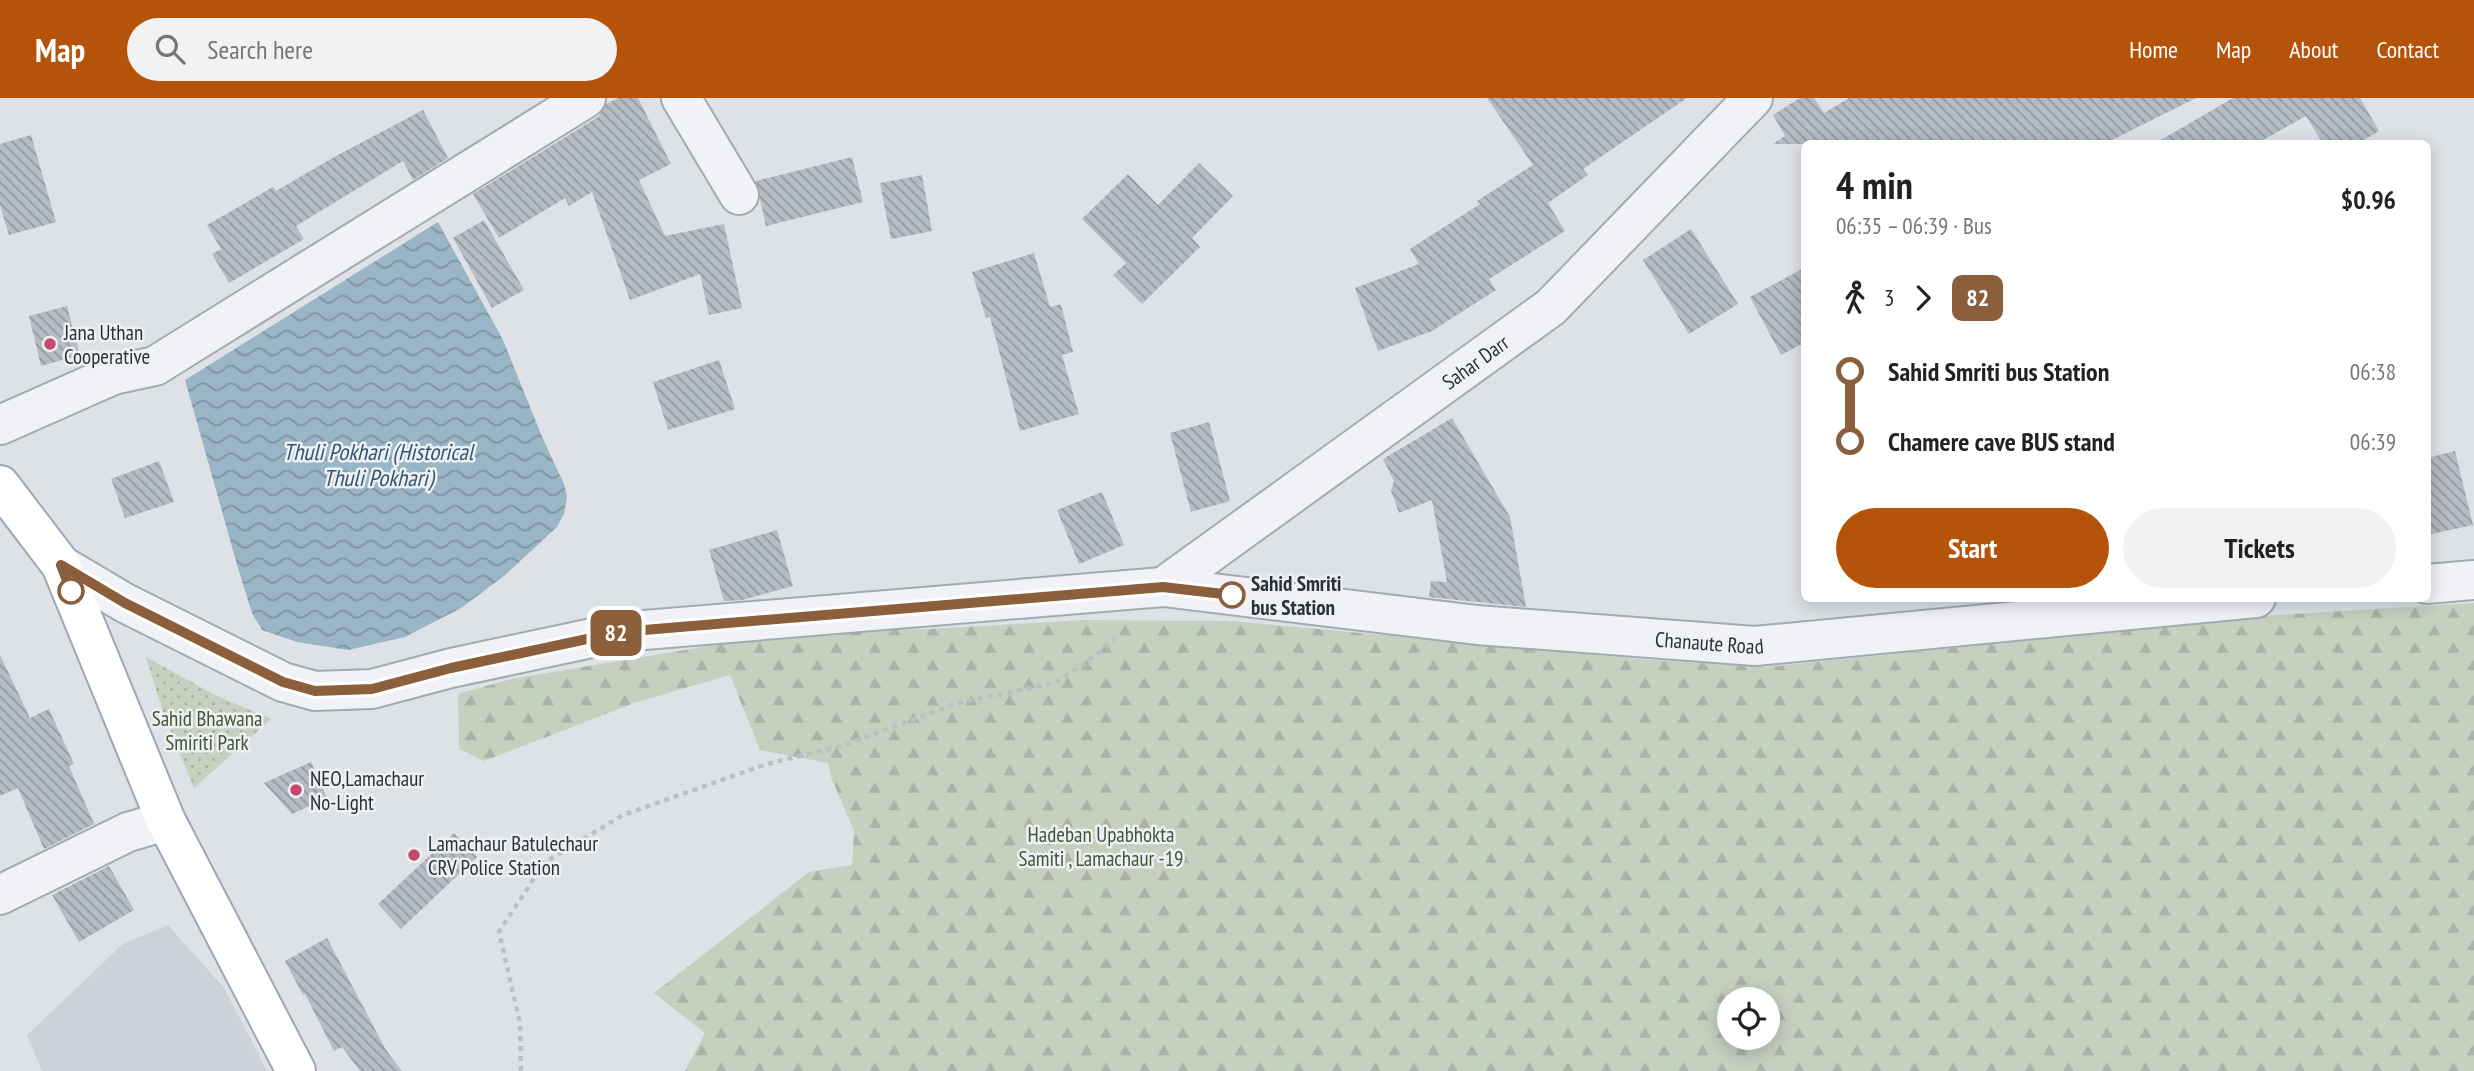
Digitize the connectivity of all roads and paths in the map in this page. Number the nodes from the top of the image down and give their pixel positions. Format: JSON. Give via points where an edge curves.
{"nodes":[{"id":1,"x":586,"y":98,"type":"edge"},
{"id":2,"x":681,"y":98,"type":"edge"},
{"id":3,"x":1753,"y":98,"type":"edge"},
{"id":4,"x":739,"y":195,"type":"dead end"},
{"id":5,"x":0,"y":425,"type":"edge"},
{"id":6,"x":0,"y":485,"type":"edge"},
{"id":7,"x":61,"y":565,"type":"junction"},
{"id":8,"x":2474,"y":580,"type":"edge"},
{"id":9,"x":2431,"y":584,"type":"edge"},
{"id":10,"x":1163,"y":587,"type":"junction"},
{"id":11,"x":2214,"y":602,"type":"edge"},
{"id":12,"x":1120,"y":632,"type":"dead end"},
{"id":13,"x":166,"y":821,"type":"junction"},
{"id":14,"x":0,"y":895,"type":"edge"},
{"id":15,"x":296,"y":1071,"type":"edge"},
{"id":16,"x":521,"y":1071,"type":"edge"}],
"edges":[{"from":1,"to":5,"type":"street","via":[[155,366],[113,375]]},
{"from":2,"to":4,"type":"street"},
{"from":3,"to":10,"type":"street","name":"Sahar Darr","via":[[1551,307]]},
{"from":6,"to":7,"type":"main road"},
{"from":7,"to":10,"type":"street","name":"Chanaute Road","via":[[125,603],[283,682],[315,691],[372,689],[620,632]]},
{"from":7,"to":13,"type":"main road"},
{"from":8,"to":9,"type":"street"},
{"from":10,"to":11,"type":"street","name":"Chanaute Road","via":[[1477,625],[1755,646]]},
{"from":12,"to":16,"type":"path","via":[[1103,650],[1055,683],[954,704],[845,745],[766,764],[623,815],[544,863],[499,932],[520,1023]]},
{"from":13,"to":14,"type":"street","via":[[128,832]]},
{"from":13,"to":15,"type":"main road"}]}
